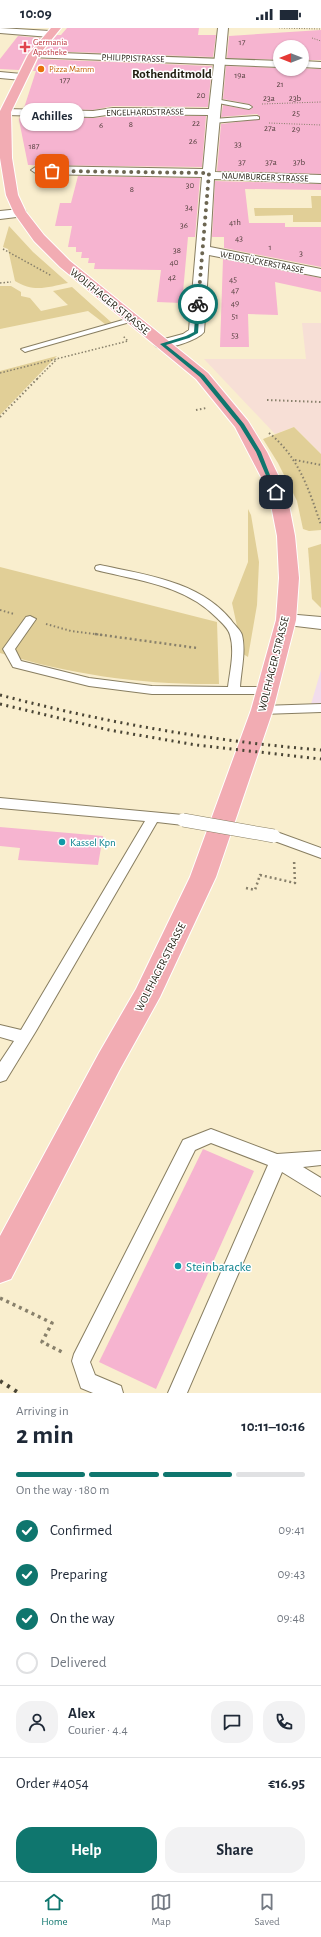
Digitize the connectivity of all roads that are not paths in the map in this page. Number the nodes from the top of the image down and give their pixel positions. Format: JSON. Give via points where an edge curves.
{"nodes":[{"id":1,"x":223,"y":28,"type":"edge"},
{"id":2,"x":0,"y":30,"type":"edge"},
{"id":3,"x":53,"y":31,"type":"edge"},
{"id":4,"x":33,"y":55,"type":"junction"},
{"id":5,"x":221,"y":62,"type":"junction"},
{"id":6,"x":273,"y":64,"type":"edge"},
{"id":7,"x":309,"y":64,"type":"edge"},
{"id":8,"x":321,"y":65,"type":"edge"},
{"id":9,"x":0,"y":75,"type":"edge"},
{"id":10,"x":22,"y":77,"type":"junction"},
{"id":11,"x":246,"y":106,"type":"road end"},
{"id":12,"x":214,"y":111,"type":"junction"},
{"id":13,"x":4,"y":112,"type":"junction"},
{"id":14,"x":256,"y":118,"type":"road end"},
{"id":15,"x":37,"y":170,"type":"dead end"},
{"id":16,"x":209,"y":174,"type":"junction"},
{"id":17,"x":321,"y":179,"type":"edge"},
{"id":18,"x":20,"y":213,"type":"junction"},
{"id":19,"x":0,"y":215,"type":"edge"},
{"id":20,"x":203,"y":250,"type":"junction"},
{"id":21,"x":321,"y":274,"type":"edge"},
{"id":22,"x":133,"y":320,"type":"junction"},
{"id":23,"x":162,"y":344,"type":"junction"},
{"id":24,"x":25,"y":349,"type":"dead end"},
{"id":25,"x":100,"y":568,"type":"dead end"},
{"id":26,"x":30,"y":619,"type":"road end"},
{"id":27,"x":286,"y":620,"type":"junction"},
{"id":28,"x":321,"y":623,"type":"edge"},
{"id":29,"x":234,"y":690,"type":"junction"},
{"id":30,"x":265,"y":700,"type":"junction"},
{"id":31,"x":321,"y":708,"type":"edge"},
{"id":32,"x":0,"y":803,"type":"edge"},
{"id":33,"x":153,"y":818,"type":"junction"},
{"id":34,"x":321,"y":853,"type":"edge"},
{"id":35,"x":0,"y":1031,"type":"edge"},
{"id":36,"x":24,"y":1037,"type":"junction"},
{"id":37,"x":0,"y":1075,"type":"edge"},
{"id":38,"x":321,"y":1158,"type":"edge"},
{"id":39,"x":278,"y":1161,"type":"junction"},
{"id":40,"x":321,"y":1188,"type":"edge"},
{"id":41,"x":0,"y":1268,"type":"edge"},
{"id":42,"x":114,"y":1393,"type":"edge"},
{"id":43,"x":177,"y":1393,"type":"edge"}],
"edges":[{"from":1,"to":5,"type":"street","name":"NAUMBURGER STRASSE"},
{"from":2,"to":3,"type":"street"},
{"from":3,"to":4,"type":"main road","name":"WOLFHAGER STRASSE"},
{"from":4,"to":5,"type":"street","name":"PHILIPPISTRASSE"},
{"from":4,"to":10,"type":"main road","name":"WOLFHAGER STRASSE"},
{"from":5,"to":6,"type":"street","name":"PHILIPPISTRASSE"},
{"from":5,"to":12,"type":"street","name":"NAUMBURGER STRASSE"},
{"from":7,"to":8,"type":"street"},
{"from":9,"to":10,"type":"street"},
{"from":10,"to":13,"type":"main road","name":"WOLFHAGER STRASSE"},
{"from":11,"to":12,"type":"lane"},
{"from":12,"to":13,"type":"street","name":"ENGELHARDSTRASSE","via":[[113,111],[92,114]]},
{"from":12,"to":14,"type":"lane"},
{"from":12,"to":16,"type":"street","name":"NAUMBURGER STRASSE"},
{"from":13,"to":18,"type":"main road","name":"WOLFHAGER STRASSE","via":[[6,158],[12,194]]},
{"from":15,"to":16,"type":"street"},
{"from":16,"to":17,"type":"street","name":"NAUMBURGER STRASSE"},
{"from":16,"to":20,"type":"street","name":"NAUMBURGER STRASSE"},
{"from":18,"to":19,"type":"street"},
{"from":18,"to":22,"type":"main road","name":"WOLFHAGER STRASSE","via":[[39,238],[65,264]]},
{"from":20,"to":21,"type":"street","name":"WEIDSTÜCKERSTRASSE"},
{"from":20,"to":23,"type":"street","name":"NAUMBURGER STRASSE","via":[[196,332],[188,337]]},
{"from":22,"to":23,"type":"main road","name":"WOLFHAGER STRASSE"},
{"from":22,"to":24,"type":"lane"},
{"from":23,"to":27,"type":"main road","name":"WOLFHAGER STRASSE","via":[[202,376],[226,405],[242,425],[271,479],[280,505],[286,536],[289,578]]},
{"from":25,"to":29,"type":"lane","via":[[183,589],[220,615],[236,633]]},
{"from":26,"to":29,"type":"lane","via":[[9,649],[17,664],[89,682],[152,690]]},
{"from":27,"to":28,"type":"street"},
{"from":27,"to":30,"type":"main road","name":"WOLFHAGER STRASSE"},
{"from":29,"to":30,"type":"lane"},
{"from":30,"to":31,"type":"lane"},
{"from":30,"to":41,"type":"main road","name":"WOLFHAGER STRASSE","via":[[216,843],[173,943]]},
{"from":32,"to":33,"type":"lane"},
{"from":33,"to":34,"type":"lane","bridge":true,"via":[[183,820],[274,836]]},
{"from":33,"to":36,"type":"lane"},
{"from":35,"to":36,"type":"lane"},
{"from":36,"to":37,"type":"lane"},
{"from":38,"to":39,"type":"lane"},
{"from":39,"to":40,"type":"lane"},
{"from":39,"to":42,"type":"lane","via":[[211,1136],[189,1145],[81,1361],[88,1381]]},
{"from":39,"to":43,"type":"lane"}]}
